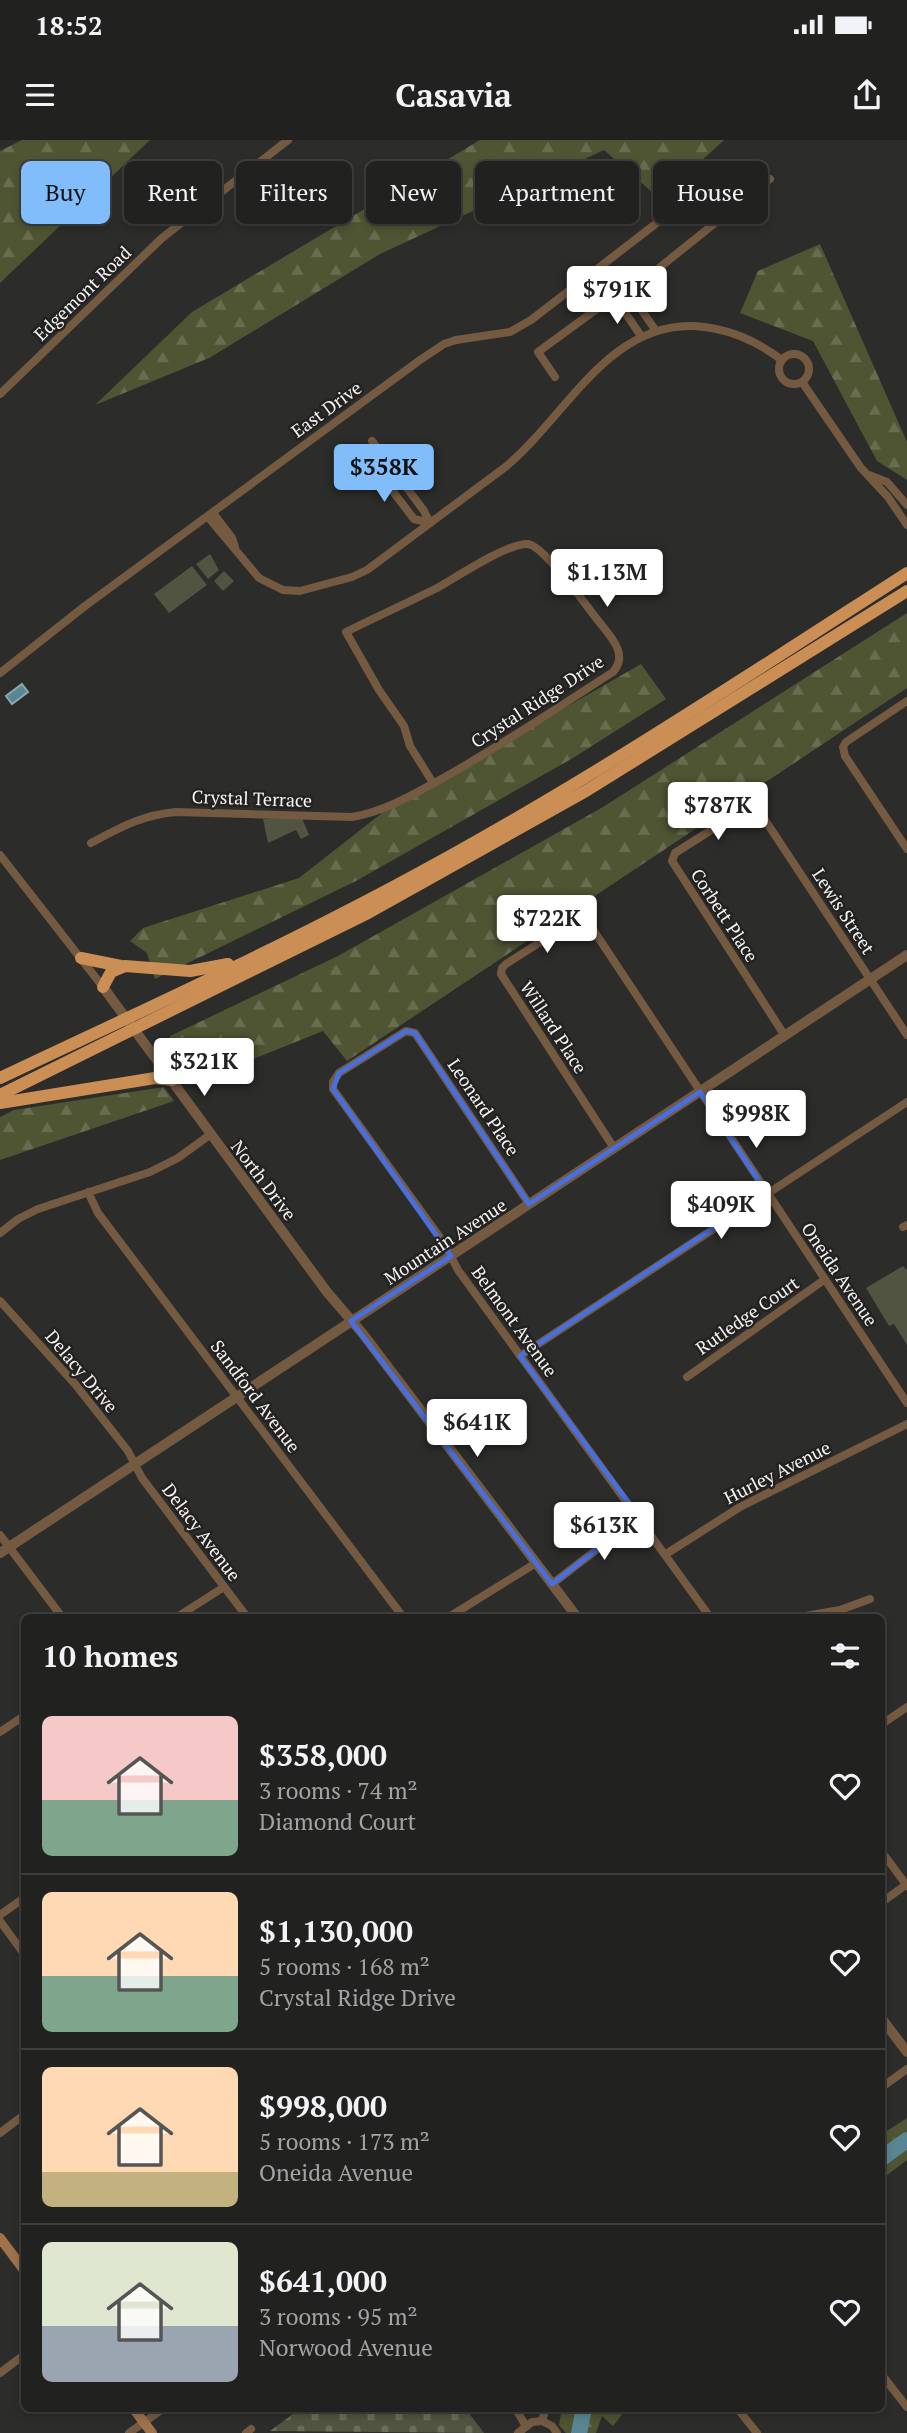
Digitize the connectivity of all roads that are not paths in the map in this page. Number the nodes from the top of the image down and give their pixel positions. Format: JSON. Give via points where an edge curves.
{"nodes":[{"id":1,"x":288,"y":140,"type":"edge"},
{"id":2,"x":770,"y":179,"type":"dead end"},
{"id":3,"x":656,"y":224,"type":"edge"},
{"id":4,"x":629,"y":292,"type":"junction"},
{"id":5,"x":616,"y":299,"type":"junction"},
{"id":6,"x":656,"y":331,"type":"junction"},
{"id":7,"x":641,"y":336,"type":"junction"},
{"id":8,"x":782,"y":360,"type":"junction"},
{"id":9,"x":555,"y":377,"type":"dead end"},
{"id":10,"x":802,"y":382,"type":"junction"},
{"id":11,"x":0,"y":394,"type":"edge"},
{"id":12,"x":372,"y":441,"type":"dead end"},
{"id":13,"x":361,"y":450,"type":"dead end"},
{"id":14,"x":869,"y":475,"type":"junction"},
{"id":15,"x":907,"y":505,"type":"edge"},
{"id":16,"x":211,"y":515,"type":"junction"},
{"id":17,"x":430,"y":523,"type":"junction"},
{"id":18,"x":907,"y":524,"type":"edge"},
{"id":19,"x":907,"y":573,"type":"edge"},
{"id":20,"x":907,"y":591,"type":"edge"},
{"id":21,"x":0,"y":673,"type":"edge"},
{"id":22,"x":907,"y":701,"type":"edge"},
{"id":23,"x":433,"y":783,"type":"junction"},
{"id":24,"x":414,"y":794,"type":"joint"},
{"id":25,"x":753,"y":806,"type":"joint"},
{"id":26,"x":91,"y":843,"type":"dead end"},
{"id":27,"x":907,"y":849,"type":"edge"},
{"id":28,"x":0,"y":855,"type":"edge"},
{"id":29,"x":584,"y":919,"type":"joint"},
{"id":30,"x":907,"y":955,"type":"edge"},
{"id":31,"x":81,"y":958,"type":"junction"},
{"id":32,"x":248,"y":960,"type":"junction"},
{"id":33,"x":125,"y":966,"type":"junction"},
{"id":34,"x":870,"y":979,"type":"junction"},
{"id":35,"x":103,"y":987,"type":"junction"},
{"id":36,"x":131,"y":1024,"type":"junction"},
{"id":37,"x":410,"y":1030,"type":"joint"},
{"id":38,"x":907,"y":1035,"type":"edge"},
{"id":39,"x":785,"y":1036,"type":"junction"},
{"id":40,"x":0,"y":1078,"type":"edge"},
{"id":41,"x":172,"y":1080,"type":"junction"},
{"id":42,"x":700,"y":1092,"type":"junction"},
{"id":43,"x":0,"y":1095,"type":"edge"},
{"id":44,"x":907,"y":1102,"type":"edge"},
{"id":45,"x":0,"y":1103,"type":"edge"},
{"id":46,"x":211,"y":1134,"type":"junction"},
{"id":47,"x":614,"y":1148,"type":"junction"},
{"id":48,"x":88,"y":1192,"type":"junction"},
{"id":49,"x":767,"y":1193,"type":"junction"},
{"id":50,"x":529,"y":1204,"type":"junction"},
{"id":51,"x":0,"y":1233,"type":"edge"},
{"id":52,"x":451,"y":1256,"type":"junction"},
{"id":53,"x":824,"y":1280,"type":"junction"},
{"id":54,"x":0,"y":1301,"type":"edge"},
{"id":55,"x":351,"y":1321,"type":"junction"},
{"id":56,"x":520,"y":1356,"type":"junction"},
{"id":57,"x":687,"y":1377,"type":"dead end"},
{"id":58,"x":237,"y":1397,"type":"junction"},
{"id":59,"x":907,"y":1402,"type":"edge"},
{"id":60,"x":907,"y":1424,"type":"edge"},
{"id":61,"x":134,"y":1464,"type":"junction"},
{"id":62,"x":639,"y":1517,"type":"junction"},
{"id":63,"x":0,"y":1535,"type":"edge"},
{"id":64,"x":5,"y":1550,"type":"edge"},
{"id":65,"x":666,"y":1554,"type":"junction"},
{"id":66,"x":536,"y":1563,"type":"junction"},
{"id":67,"x":552,"y":1584,"type":"junction"},
{"id":68,"x":224,"y":1587,"type":"junction"},
{"id":69,"x":870,"y":1599,"type":"dead end"},
{"id":70,"x":59,"y":1614,"type":"edge"},
{"id":71,"x":182,"y":1614,"type":"edge"},
{"id":72,"x":245,"y":1614,"type":"edge"},
{"id":73,"x":401,"y":1614,"type":"edge"},
{"id":74,"x":455,"y":1614,"type":"edge"},
{"id":75,"x":575,"y":1614,"type":"edge"},
{"id":76,"x":708,"y":1614,"type":"edge"},
{"id":77,"x":817,"y":1614,"type":"edge"},
{"id":78,"x":907,"y":1707,"type":"edge"},
{"id":79,"x":21,"y":1718,"type":"edge"},
{"id":80,"x":885,"y":1722,"type":"edge"},
{"id":81,"x":0,"y":1732,"type":"edge"},
{"id":82,"x":885,"y":1856,"type":"edge"},
{"id":83,"x":907,"y":1885,"type":"edge"},
{"id":84,"x":21,"y":1900,"type":"edge"},
{"id":85,"x":885,"y":1900,"type":"edge"},
{"id":86,"x":0,"y":1915,"type":"edge"},
{"id":87,"x":0,"y":1921,"type":"edge"},
{"id":88,"x":21,"y":1950,"type":"edge"},
{"id":89,"x":885,"y":2023,"type":"edge"},
{"id":90,"x":907,"y":2052,"type":"edge"},
{"id":91,"x":907,"y":2069,"type":"edge"},
{"id":92,"x":885,"y":2085,"type":"edge"},
{"id":93,"x":21,"y":2117,"type":"edge"},
{"id":94,"x":0,"y":2133,"type":"edge"},
{"id":95,"x":0,"y":2238,"type":"edge"},
{"id":96,"x":21,"y":2266,"type":"edge"},
{"id":97,"x":21,"y":2357,"type":"edge"},
{"id":98,"x":0,"y":2373,"type":"edge"},
{"id":99,"x":885,"y":2379,"type":"edge"},
{"id":100,"x":907,"y":2407,"type":"edge"},
{"id":101,"x":137,"y":2412,"type":"edge"},
{"id":102,"x":159,"y":2412,"type":"edge"},
{"id":103,"x":517,"y":2412,"type":"edge"},
{"id":104,"x":545,"y":2412,"type":"edge"},
{"id":105,"x":740,"y":2412,"type":"edge"},
{"id":106,"x":542,"y":2421,"type":"junction"},
{"id":107,"x":145,"y":2422,"type":"junction"},
{"id":108,"x":526,"y":2426,"type":"junction"},
{"id":109,"x":129,"y":2433,"type":"edge"},
{"id":110,"x":152,"y":2433,"type":"edge"},
{"id":111,"x":518,"y":2433,"type":"edge"},
{"id":112,"x":557,"y":2433,"type":"edge"},
{"id":113,"x":757,"y":2433,"type":"edge"}],
"edges":[{"from":1,"to":11,"type":"street","name":"Edgemont Road","via":[[162,238]]},
{"from":2,"to":4,"type":"street"},
{"from":3,"to":16,"type":"street","name":"East Drive","via":[[510,332],[444,344]]},
{"from":4,"to":5,"type":"street"},
{"from":4,"to":6,"type":"street"},
{"from":5,"to":7,"type":"street"},
{"from":5,"to":9,"type":"street","via":[[538,352]]},
{"from":6,"to":7,"type":"street"},
{"from":6,"to":8,"type":"street","via":[[712,327],[743,336]]},
{"from":7,"to":17,"type":"street","via":[[614,352],[525,452]]},
{"from":8,"to":10,"type":"street","via":[[779,370],[784,379],[792,384]]},
{"from":8,"to":10,"type":"street","via":[[790,354],[804,357],[810,371]]},
{"from":10,"to":14,"type":"street"},
{"from":12,"to":17,"type":"street"},
{"from":13,"to":17,"type":"street","via":[[414,519]]},
{"from":14,"to":15,"type":"street","via":[[887,482]]},
{"from":14,"to":18,"type":"street"},
{"from":16,"to":17,"type":"street","via":[[259,578],[283,590],[300,591],[367,570]]},
{"from":16,"to":21,"type":"street","name":"East Drive"},
{"from":19,"to":32,"type":"highway","via":[[569,787],[392,888]]},
{"from":20,"to":36,"type":"highway","via":[[586,791],[368,913]]},
{"from":22,"to":27,"type":"street","via":[[843,747]]},
{"from":23,"to":23,"type":"street","name":"Crystal Ridge Drive","via":[[618,666],[615,643],[561,573],[528,544],[502,552],[346,632]]},
{"from":23,"to":24,"type":"street","name":"Crystal Ridge Drive"},
{"from":24,"to":26,"type":"street","name":"Crystal Terrace","via":[[352,817],[210,811],[155,814]]},
{"from":25,"to":34,"type":"street","name":"Lewis Street"},
{"from":25,"to":39,"type":"street","name":"Corbett Place","via":[[675,853],[672,861]]},
{"from":28,"to":31,"type":"street","name":"North Drive"},
{"from":29,"to":42,"type":"street","name":"Oneida Avenue"},
{"from":29,"to":47,"type":"street","name":"Willard Place","via":[[572,921],[506,964],[501,974]]},
{"from":30,"to":34,"type":"street","name":"Mountain Avenue"},
{"from":31,"to":33,"type":"highway"},
{"from":31,"to":35,"type":"street","name":"North Drive"},
{"from":32,"to":33,"type":"highway","via":[[190,971]]},
{"from":32,"to":36,"type":"highway"},
{"from":33,"to":35,"type":"highway","via":[[114,969]]},
{"from":34,"to":38,"type":"street","name":"Lewis Street"},
{"from":34,"to":39,"type":"street","name":"Mountain Avenue"},
{"from":35,"to":36,"type":"street","name":"North Drive"},
{"from":36,"to":40,"type":"highway"},
{"from":36,"to":41,"type":"street","name":"North Drive"},
{"from":36,"to":43,"type":"highway"},
{"from":37,"to":50,"type":"street","name":"Leonard Place"},
{"from":37,"to":52,"type":"street","name":"Belmont Avenue","via":[[339,1073],[333,1089]]},
{"from":39,"to":42,"type":"street","name":"Mountain Avenue"},
{"from":41,"to":45,"type":"highway","via":[[155,1078]]},
{"from":41,"to":46,"type":"street","name":"North Drive"},
{"from":42,"to":47,"type":"street","name":"Mountain Avenue"},
{"from":42,"to":49,"type":"street","name":"Oneida Avenue"},
{"from":44,"to":49,"type":"street"},
{"from":46,"to":48,"type":"street","via":[[166,1164]]},
{"from":46,"to":55,"type":"street","name":"North Drive"},
{"from":47,"to":50,"type":"street","name":"Mountain Avenue"},
{"from":48,"to":51,"type":"street","via":[[38,1209]]},
{"from":48,"to":58,"type":"street","name":"Sandford Avenue","via":[[98,1213]]},
{"from":49,"to":53,"type":"street","name":"Oneida Avenue"},
{"from":49,"to":56,"type":"street"},
{"from":50,"to":52,"type":"street","name":"Mountain Avenue"},
{"from":52,"to":55,"type":"street","name":"Mountain Avenue"},
{"from":52,"to":56,"type":"street","name":"Belmont Avenue"},
{"from":53,"to":57,"type":"street","name":"Rutledge Court"},
{"from":53,"to":59,"type":"street","name":"Oneida Avenue"},
{"from":54,"to":61,"type":"street","name":"Delacy Drive","via":[[75,1384]]},
{"from":55,"to":58,"type":"street","name":"Mountain Avenue"},
{"from":55,"to":66,"type":"street","name":"North Drive"},
{"from":56,"to":62,"type":"street","name":"Belmont Avenue"},
{"from":58,"to":61,"type":"street","name":"Mountain Avenue"},
{"from":58,"to":73,"type":"street","name":"Sandford Avenue"},
{"from":60,"to":65,"type":"street","name":"Hurley Avenue","via":[[740,1507]]},
{"from":61,"to":64,"type":"street","name":"Mountain Avenue"},
{"from":61,"to":68,"type":"street","name":"Delacy Avenue"},
{"from":62,"to":65,"type":"street","name":"Belmont Avenue"},
{"from":62,"to":67,"type":"street"},
{"from":63,"to":64,"type":"street"},
{"from":64,"to":70,"type":"street"},
{"from":65,"to":76,"type":"street","name":"Belmont Avenue"},
{"from":66,"to":67,"type":"street","name":"North Drive"},
{"from":66,"to":74,"type":"street"},
{"from":67,"to":75,"type":"street","name":"North Drive"},
{"from":68,"to":71,"type":"street"},
{"from":68,"to":72,"type":"street","name":"Delacy Avenue"},
{"from":69,"to":77,"type":"street"},
{"from":78,"to":80,"type":"street"},
{"from":79,"to":81,"type":"street"},
{"from":82,"to":83,"type":"street"},
{"from":83,"to":85,"type":"street"},
{"from":84,"to":86,"type":"street"},
{"from":87,"to":88,"type":"street"},
{"from":89,"to":90,"type":"street"},
{"from":91,"to":92,"type":"street"},
{"from":93,"to":94,"type":"street"},
{"from":95,"to":96,"type":"main road"},
{"from":97,"to":98,"type":"street"},
{"from":99,"to":100,"type":"street"},
{"from":101,"to":107,"type":"main road"},
{"from":102,"to":107,"type":"street"},
{"from":103,"to":108,"type":"street"},
{"from":104,"to":106,"type":"street"},
{"from":105,"to":113,"type":"street"},
{"from":106,"to":108,"type":"street"},
{"from":106,"to":112,"type":"street"},
{"from":107,"to":109,"type":"street"},
{"from":107,"to":110,"type":"main road"},
{"from":108,"to":111,"type":"street"}]}
